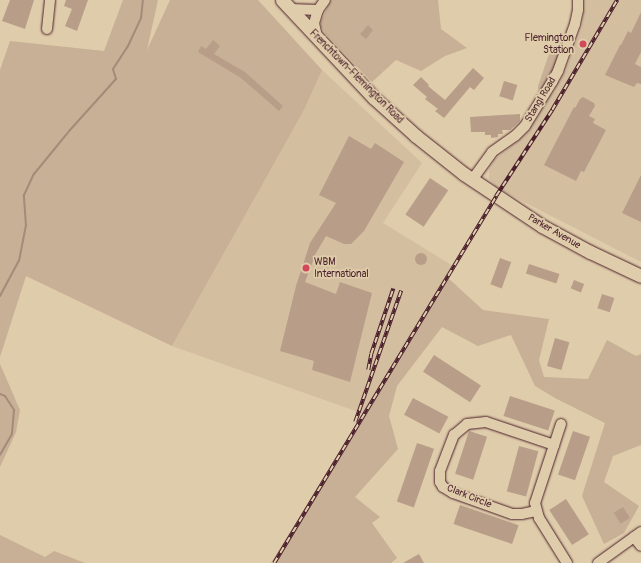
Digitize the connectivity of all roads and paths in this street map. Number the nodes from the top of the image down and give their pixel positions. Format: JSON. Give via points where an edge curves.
{"nodes":[{"id":1,"x":50,"y":0,"type":"edge"},
{"id":2,"x":325,"y":0,"type":"edge"},
{"id":3,"x":578,"y":0,"type":"edge"},
{"id":4,"x":286,"y":4,"type":"edge"},
{"id":5,"x":318,"y":10,"type":"junction"},
{"id":6,"x":47,"y":30,"type":"dead end"},
{"id":7,"x":318,"y":40,"type":"junction"},
{"id":8,"x":472,"y":180,"type":"junction"},
{"id":9,"x":641,"y":276,"type":"edge"},
{"id":10,"x":561,"y":424,"type":"dead end"},
{"id":11,"x":554,"y":445,"type":"junction"},
{"id":12,"x":536,"y":511,"type":"junction"},
{"id":13,"x":637,"y":535,"type":"edge"},
{"id":14,"x":641,"y":546,"type":"edge"},
{"id":15,"x":567,"y":563,"type":"edge"},
{"id":16,"x":598,"y":563,"type":"edge"}],
"edges":[{"from":1,"to":6,"type":"street"},
{"from":2,"to":5,"type":"street"},
{"from":3,"to":8,"type":"street","name":"Stangl Road","via":[[575,24],[552,82],[525,126],[492,152]]},
{"from":4,"to":5,"type":"street"},
{"from":4,"to":7,"type":"main road","name":"Frenchtown-Flemington Road"},
{"from":5,"to":7,"type":"street","via":[[314,23]]},
{"from":7,"to":8,"type":"main road","name":"Frenchtown-Flemington Road","via":[[388,112]]},
{"from":8,"to":9,"type":"main road","name":"Parker Avenue","via":[[542,226]]},
{"from":10,"to":11,"type":"street"},
{"from":11,"to":12,"type":"street","via":[[536,494]]},
{"from":11,"to":12,"type":"street","name":"Clark Circle","via":[[486,422],[467,424],[454,435],[440,472],[443,487],[453,493],[512,514]]},
{"from":12,"to":15,"type":"street","via":[[542,525]]},
{"from":13,"to":14,"type":"street"},
{"from":13,"to":16,"type":"street"}]}
